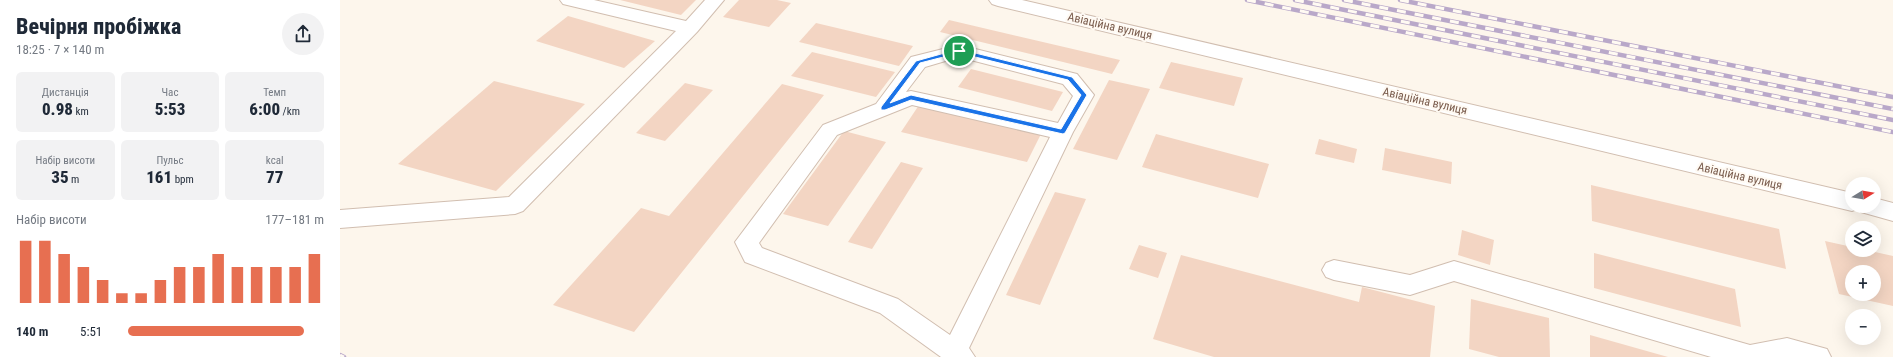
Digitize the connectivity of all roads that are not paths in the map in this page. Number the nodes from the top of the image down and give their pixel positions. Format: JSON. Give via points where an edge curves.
{"nodes":[{"id":1,"x":569,"y":0,"type":"edge"},
{"id":2,"x":715,"y":0,"type":"edge"},
{"id":3,"x":998,"y":0,"type":"edge"},
{"id":4,"x":690,"y":28,"type":"junction"},
{"id":5,"x":883,"y":108,"type":"junction"},
{"id":6,"x":1063,"y":132,"type":"junction"},
{"id":7,"x":1845,"y":200,"type":"edge"},
{"id":8,"x":1881,"y":209,"type":"edge"},
{"id":9,"x":1893,"y":212,"type":"edge"},
{"id":10,"x":340,"y":219,"type":"edge"},
{"id":11,"x":1334,"y":270,"type":"dead end"},
{"id":12,"x":958,"y":355,"type":"edge"},
{"id":13,"x":1818,"y":357,"type":"edge"}],
"edges":[{"from":1,"to":4,"type":"street"},
{"from":2,"to":4,"type":"street"},
{"from":3,"to":7,"type":"street","name":"Авіаційна вулиця"},
{"from":4,"to":10,"type":"street","via":[[515,205]]},
{"from":5,"to":6,"type":"street","via":[[911,98]]},
{"from":5,"to":6,"type":"street","via":[[918,62],[959,51],[1070,79],[1084,95]]},
{"from":5,"to":12,"type":"street","via":[[830,130],[746,242],[753,255],[889,306]]},
{"from":6,"to":12,"type":"street"},
{"from":8,"to":9,"type":"street"},
{"from":11,"to":13,"type":"street","via":[[1410,285],[1454,271],[1750,357],[1787,349]]}]}
